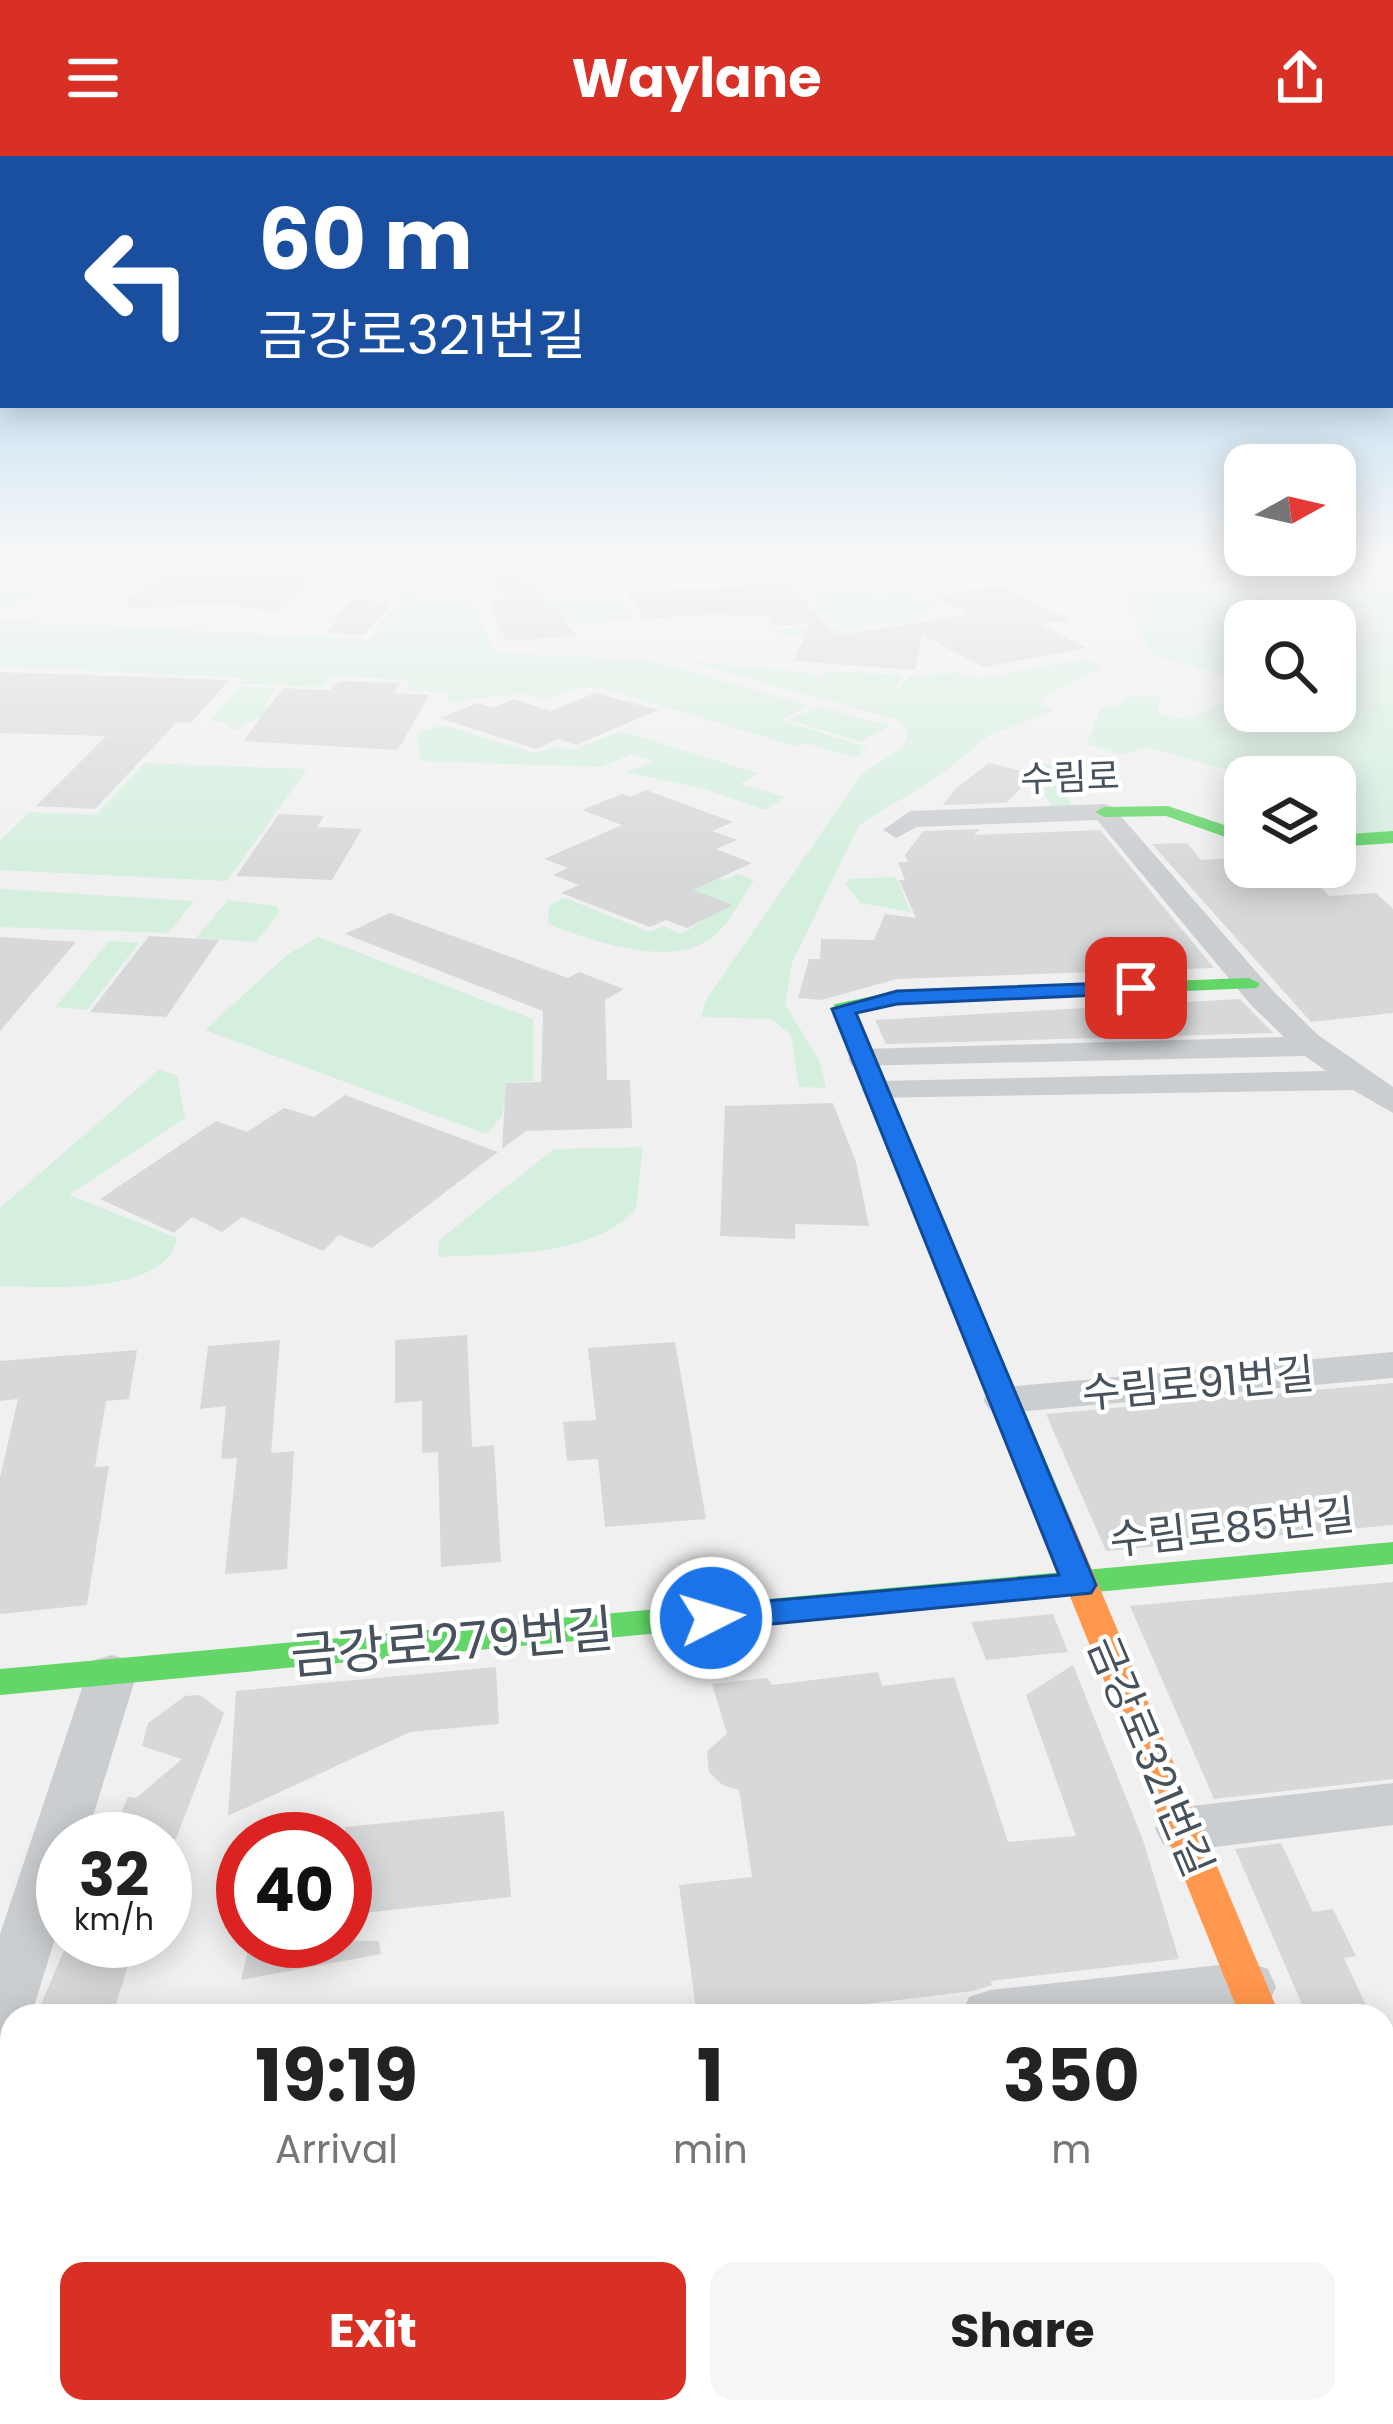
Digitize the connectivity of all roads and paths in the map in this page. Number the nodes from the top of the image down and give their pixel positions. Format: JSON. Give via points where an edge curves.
{"nodes":[{"id":1,"x":1104,"y":812,"type":"junction"},
{"id":2,"x":896,"y":830,"type":"dead end"},
{"id":3,"x":1224,"y":831,"type":"edge"},
{"id":4,"x":1393,"y":838,"type":"edge"},
{"id":5,"x":1356,"y":841,"type":"edge"},
{"id":6,"x":1249,"y":984,"type":"junction"},
{"id":7,"x":1313,"y":1046,"type":"junction"},
{"id":8,"x":864,"y":1059,"type":"junction"},
{"id":9,"x":1361,"y":1080,"type":"junction"},
{"id":10,"x":879,"y":1091,"type":"junction"},
{"id":11,"x":1393,"y":1103,"type":"edge"},
{"id":12,"x":1393,"y":1365,"type":"edge"},
{"id":13,"x":1004,"y":1400,"type":"junction"},
{"id":14,"x":1393,"y":1553,"type":"edge"},
{"id":15,"x":1079,"y":1585,"type":"junction"},
{"id":16,"x":112,"y":1673,"type":"junction"},
{"id":17,"x":0,"y":1682,"type":"edge"},
{"id":18,"x":1393,"y":1804,"type":"edge"},
{"id":19,"x":1182,"y":1829,"type":"junction"},
{"id":20,"x":1254,"y":2001,"type":"edge"},
{"id":21,"x":6,"y":2004,"type":"edge"},
{"id":22,"x":1201,"y":2004,"type":"edge"}],
"edges":[{"from":1,"to":2,"type":"street","name":"수림로","via":[[910,819]]},
{"from":1,"to":3,"type":"street","name":"수림로","via":[[1168,811]]},
{"from":1,"to":6,"type":"street"},
{"from":4,"to":5,"type":"street"},
{"from":6,"to":7,"type":"street"},
{"from":6,"to":8,"type":"street","name":"금강로321번길","via":[[853,1004],[844,1018]]},
{"from":7,"to":8,"type":"street"},
{"from":7,"to":9,"type":"street"},
{"from":8,"to":10,"type":"street","name":"금강로321번길"},
{"from":9,"to":10,"type":"street"},
{"from":9,"to":11,"type":"street"},
{"from":10,"to":13,"type":"street","name":"금강로321번길"},
{"from":12,"to":13,"type":"street","name":"수림로91번길"},
{"from":13,"to":15,"type":"street","name":"금강로321번길"},
{"from":14,"to":15,"type":"street","name":"수림로85번길"},
{"from":15,"to":16,"type":"street","name":"금강로279번길"},
{"from":15,"to":19,"type":"street","name":"금강로321번길"},
{"from":16,"to":17,"type":"street","name":"금강로279번길"},
{"from":16,"to":21,"type":"street"},
{"from":18,"to":19,"type":"street"},
{"from":19,"to":20,"type":"street","name":"금강로321번길"},
{"from":20,"to":22,"type":"street"}]}
